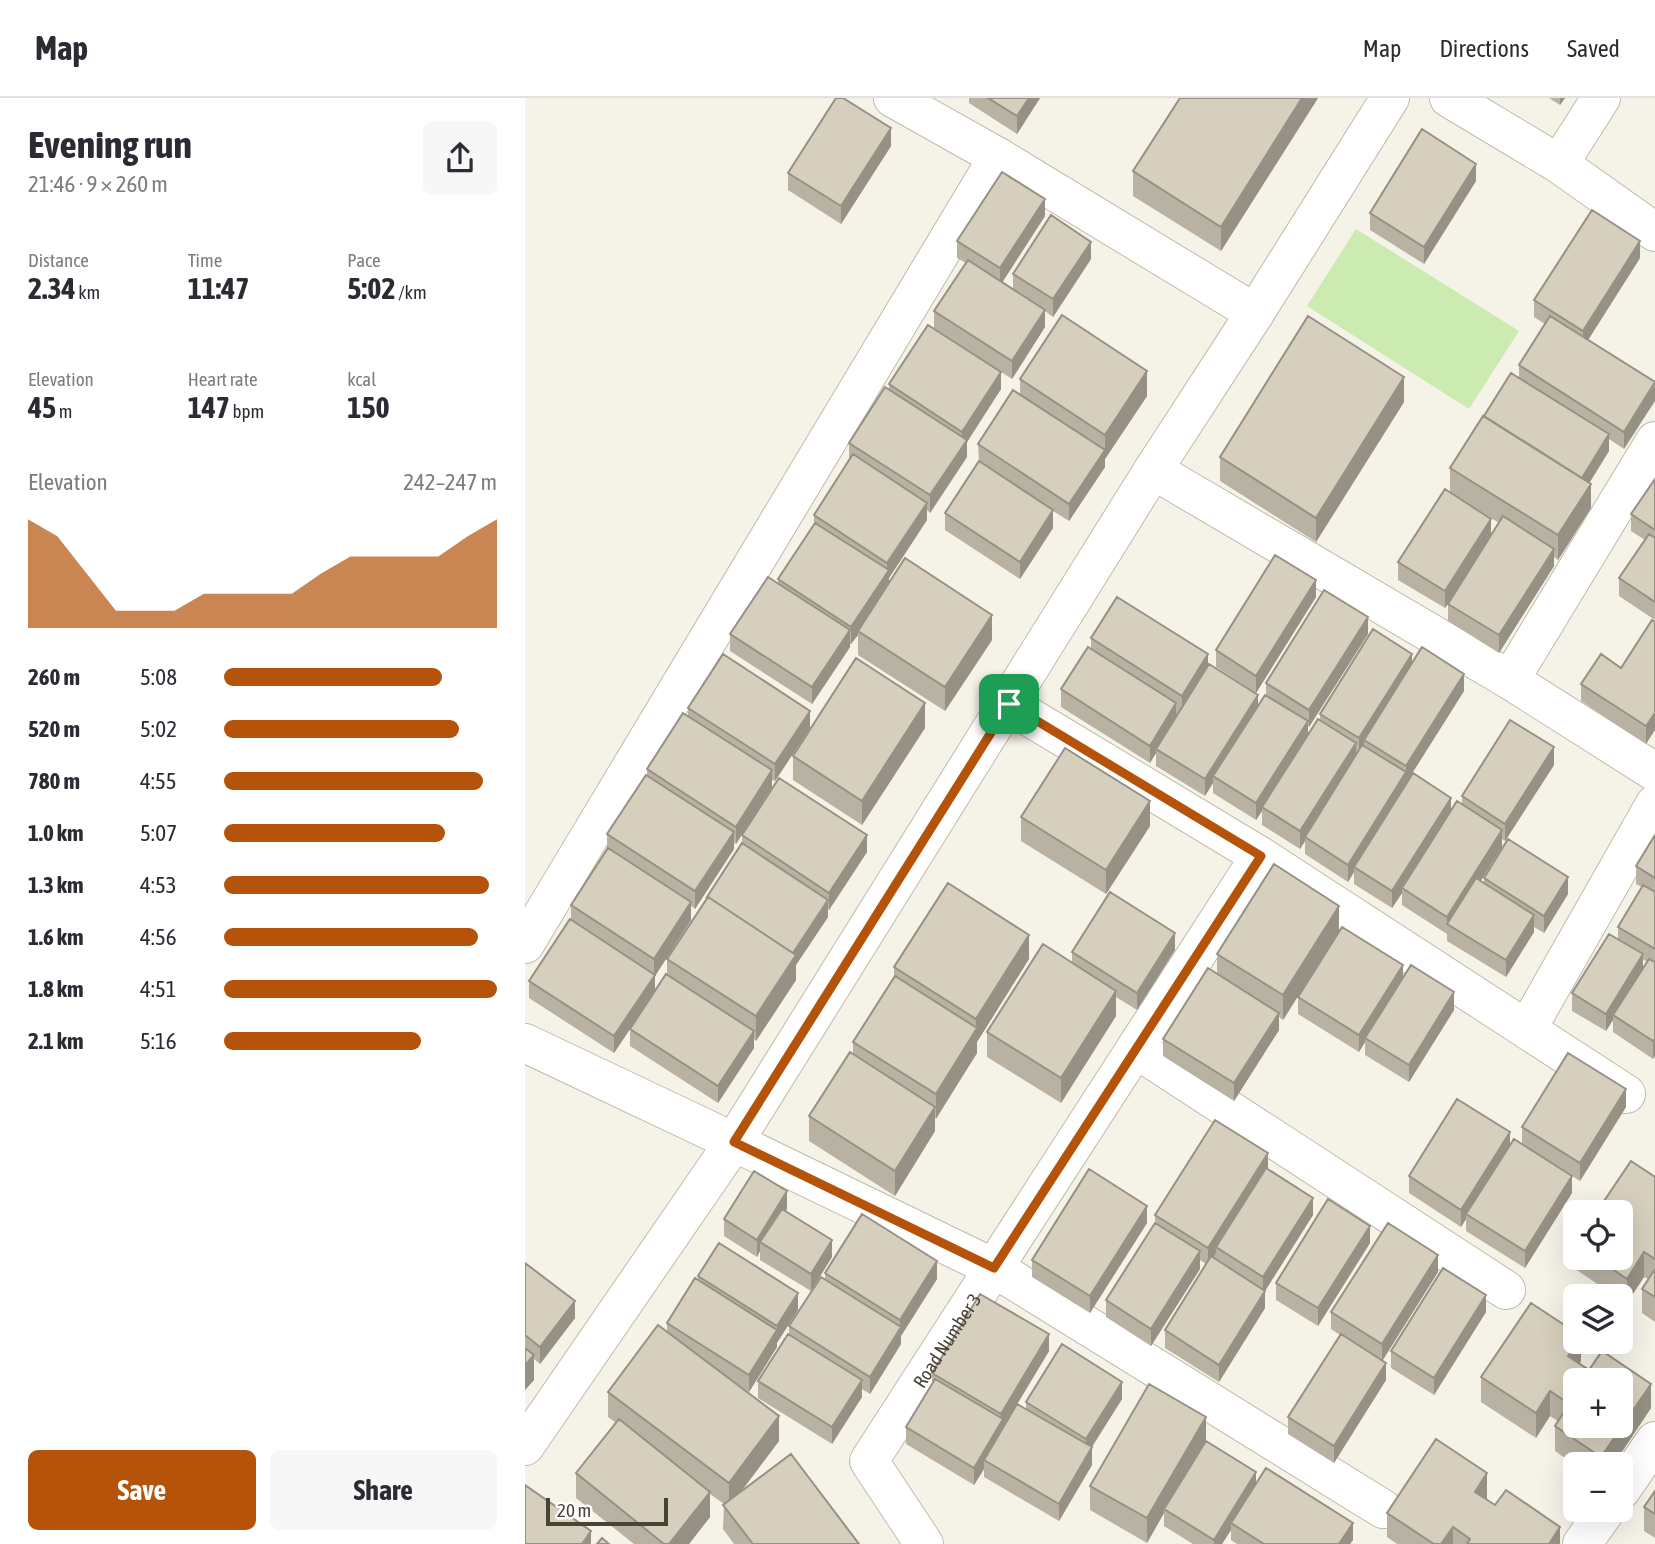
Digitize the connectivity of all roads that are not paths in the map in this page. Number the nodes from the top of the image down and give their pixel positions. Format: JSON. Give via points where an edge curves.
{"nodes":[{"id":1,"x":893,"y":98,"type":"edge"},
{"id":2,"x":1390,"y":98,"type":"edge"},
{"id":3,"x":1449,"y":98,"type":"edge"},
{"id":4,"x":1601,"y":98,"type":"edge"},
{"id":5,"x":997,"y":157,"type":"junction"},
{"id":6,"x":1559,"y":164,"type":"junction"},
{"id":7,"x":1655,"y":232,"type":"edge"},
{"id":8,"x":1255,"y":313,"type":"junction"},
{"id":9,"x":1655,"y":441,"type":"edge"},
{"id":10,"x":1153,"y":470,"type":"junction"},
{"id":11,"x":1510,"y":680,"type":"junction"},
{"id":12,"x":1009,"y":704,"type":"junction"},
{"id":13,"x":1655,"y":772,"type":"edge"},
{"id":14,"x":1655,"y":804,"type":"edge"},
{"id":15,"x":1261,"y":856,"type":"junction"},
{"id":16,"x":525,"y":943,"type":"edge"},
{"id":17,"x":1527,"y":1029,"type":"junction"},
{"id":18,"x":525,"y":1043,"type":"edge"},
{"id":19,"x":1136,"y":1049,"type":"junction"},
{"id":20,"x":1626,"y":1094,"type":"edge"},
{"id":21,"x":734,"y":1142,"type":"junction"},
{"id":22,"x":994,"y":1268,"type":"junction"},
{"id":23,"x":1506,"y":1290,"type":"dead end"},
{"id":24,"x":1655,"y":1441,"type":"edge"},
{"id":25,"x":525,"y":1446,"type":"edge"},
{"id":26,"x":1633,"y":1472,"type":"edge"},
{"id":27,"x":1383,"y":1509,"type":"dead end"},
{"id":28,"x":1598,"y":1522,"type":"edge"},
{"id":29,"x":923,"y":1544,"type":"edge"},
{"id":30,"x":1582,"y":1544,"type":"edge"}],
"edges":[{"from":1,"to":5,"type":"street"},
{"from":2,"to":8,"type":"street"},
{"from":3,"to":6,"type":"street"},
{"from":4,"to":6,"type":"street"},
{"from":5,"to":8,"type":"street"},
{"from":5,"to":16,"type":"street"},
{"from":6,"to":7,"type":"street"},
{"from":8,"to":10,"type":"street"},
{"from":9,"to":11,"type":"street"},
{"from":10,"to":11,"type":"street"},
{"from":10,"to":12,"type":"street"},
{"from":11,"to":13,"type":"street"},
{"from":12,"to":15,"type":"street"},
{"from":12,"to":21,"type":"street"},
{"from":14,"to":17,"type":"street"},
{"from":15,"to":17,"type":"street"},
{"from":15,"to":19,"type":"street","name":"Road Number 3"},
{"from":17,"to":20,"type":"street"},
{"from":18,"to":21,"type":"street"},
{"from":19,"to":22,"type":"street","name":"Road Number 3"},
{"from":19,"to":23,"type":"street"},
{"from":21,"to":22,"type":"street"},
{"from":21,"to":25,"type":"street"},
{"from":22,"to":27,"type":"street"},
{"from":22,"to":29,"type":"street","name":"Road Number 3","via":[[870,1461]]},
{"from":24,"to":26,"type":"street"},
{"from":28,"to":30,"type":"street"}]}
